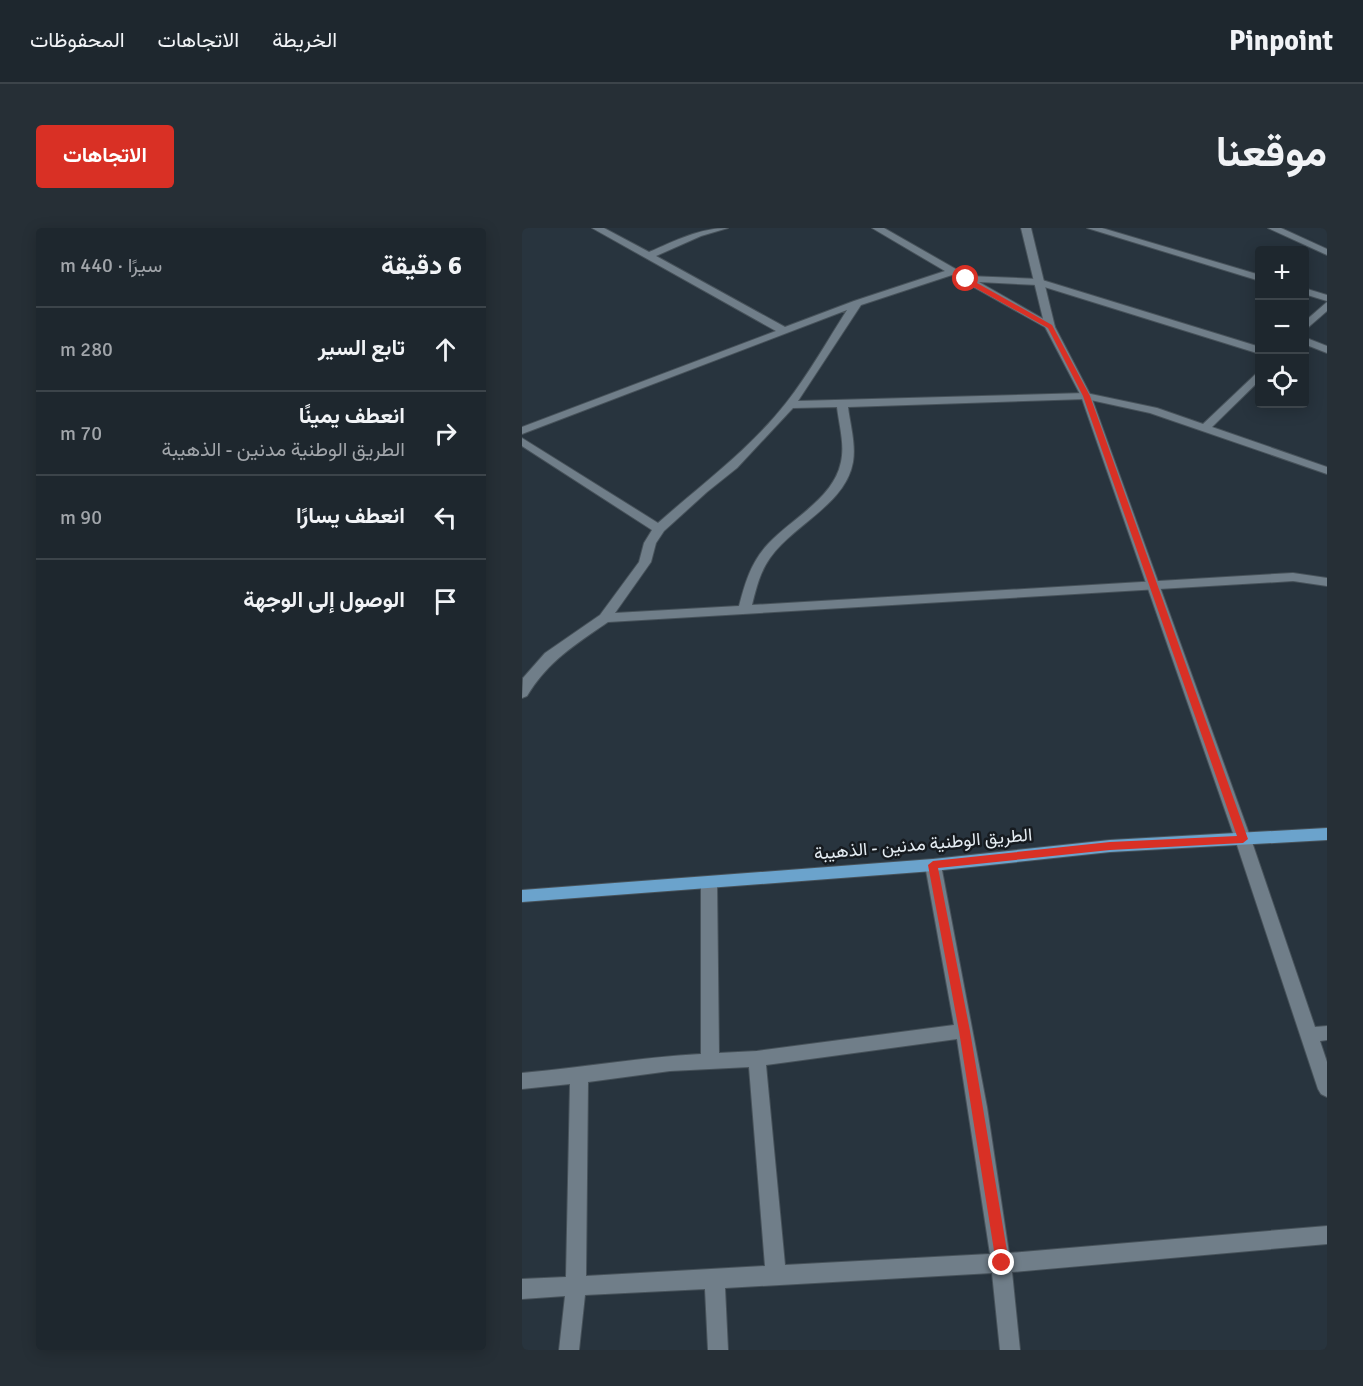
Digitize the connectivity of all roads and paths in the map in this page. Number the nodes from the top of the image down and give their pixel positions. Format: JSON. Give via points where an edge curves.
{"nodes":[{"id":1,"x":597,"y":228,"type":"edge"},
{"id":2,"x":723,"y":228,"type":"edge"},
{"id":3,"x":877,"y":228,"type":"edge"},
{"id":4,"x":1026,"y":228,"type":"edge"},
{"id":5,"x":1092,"y":228,"type":"edge"},
{"id":6,"x":1273,"y":228,"type":"edge"},
{"id":7,"x":695,"y":231,"type":"edge"},
{"id":8,"x":1327,"y":252,"type":"edge"},
{"id":9,"x":649,"y":256,"type":"junction"},
{"id":10,"x":952,"y":272,"type":"junction"},
{"id":11,"x":1255,"y":277,"type":"edge"},
{"id":12,"x":966,"y":279,"type":"junction"},
{"id":13,"x":1039,"y":282,"type":"junction"},
{"id":14,"x":1309,"y":292,"type":"edge"},
{"id":15,"x":1327,"y":298,"type":"edge"},
{"id":16,"x":857,"y":303,"type":"junction"},
{"id":17,"x":1327,"y":305,"type":"edge"},
{"id":18,"x":1309,"y":324,"type":"edge"},
{"id":19,"x":1050,"y":327,"type":"junction"},
{"id":20,"x":784,"y":331,"type":"junction"},
{"id":21,"x":1309,"y":342,"type":"edge"},
{"id":22,"x":1255,"y":349,"type":"edge"},
{"id":23,"x":1327,"y":350,"type":"edge"},
{"id":24,"x":1255,"y":378,"type":"edge"},
{"id":25,"x":1086,"y":396,"type":"junction"},
{"id":26,"x":842,"y":403,"type":"junction"},
{"id":27,"x":790,"y":405,"type":"junction"},
{"id":28,"x":1206,"y":427,"type":"junction"},
{"id":29,"x":522,"y":431,"type":"edge"},
{"id":30,"x":522,"y":441,"type":"edge"},
{"id":31,"x":536,"y":451,"type":"junction"},
{"id":32,"x":522,"y":456,"type":"edge"},
{"id":33,"x":1327,"y":471,"type":"edge"},
{"id":34,"x":659,"y":529,"type":"junction"},
{"id":35,"x":1327,"y":582,"type":"edge"},
{"id":36,"x":1154,"y":587,"type":"junction"},
{"id":37,"x":744,"y":610,"type":"junction"},
{"id":38,"x":605,"y":618,"type":"junction"},
{"id":39,"x":522,"y":693,"type":"edge"},
{"id":40,"x":1327,"y":834,"type":"edge"},
{"id":41,"x":1243,"y":839,"type":"junction"},
{"id":42,"x":933,"y":865,"type":"junction"},
{"id":43,"x":709,"y":882,"type":"junction"},
{"id":44,"x":522,"y":896,"type":"edge"},
{"id":45,"x":964,"y":1031,"type":"junction"},
{"id":46,"x":1327,"y":1033,"type":"edge"},
{"id":47,"x":1307,"y":1035,"type":"junction"},
{"id":48,"x":758,"y":1059,"type":"junction"},
{"id":49,"x":710,"y":1061,"type":"junction"},
{"id":50,"x":579,"y":1076,"type":"junction"},
{"id":51,"x":522,"y":1080,"type":"edge"},
{"id":52,"x":1327,"y":1089,"type":"edge"},
{"id":53,"x":1327,"y":1235,"type":"edge"},
{"id":54,"x":1002,"y":1263,"type":"junction"},
{"id":55,"x":776,"y":1275,"type":"junction"},
{"id":56,"x":716,"y":1279,"type":"junction"},
{"id":57,"x":576,"y":1286,"type":"junction"},
{"id":58,"x":522,"y":1289,"type":"edge"},
{"id":59,"x":569,"y":1350,"type":"edge"},
{"id":60,"x":718,"y":1350,"type":"edge"},
{"id":61,"x":1010,"y":1350,"type":"edge"}],
"edges":[{"from":1,"to":9,"type":"street"},
{"from":2,"to":7,"type":"street"},
{"from":3,"to":10,"type":"street"},
{"from":4,"to":13,"type":"street"},
{"from":5,"to":11,"type":"street"},
{"from":6,"to":8,"type":"street"},
{"from":7,"to":9,"type":"street"},
{"from":9,"to":20,"type":"street"},
{"from":10,"to":12,"type":"street"},
{"from":10,"to":16,"type":"street"},
{"from":12,"to":13,"type":"street"},
{"from":12,"to":19,"type":"street"},
{"from":13,"to":19,"type":"street"},
{"from":13,"to":22,"type":"street"},
{"from":14,"to":15,"type":"street"},
{"from":16,"to":20,"type":"street"},
{"from":16,"to":27,"type":"street"},
{"from":17,"to":18,"type":"street"},
{"from":19,"to":25,"type":"street"},
{"from":20,"to":29,"type":"street"},
{"from":21,"to":23,"type":"street"},
{"from":24,"to":28,"type":"street"},
{"from":25,"to":26,"type":"street"},
{"from":25,"to":28,"type":"street","via":[[1144,407]]},
{"from":25,"to":36,"type":"street"},
{"from":26,"to":27,"type":"street"},
{"from":26,"to":37,"type":"street","via":[[848,463],[844,474],[763,558]]},
{"from":27,"to":34,"type":"street","via":[[733,466]]},
{"from":28,"to":33,"type":"street"},
{"from":30,"to":31,"type":"street"},
{"from":31,"to":32,"type":"street"},
{"from":31,"to":34,"type":"street"},
{"from":34,"to":38,"type":"street","via":[[645,562]]},
{"from":35,"to":36,"type":"street","via":[[1293,577]]},
{"from":36,"to":37,"type":"street"},
{"from":36,"to":41,"type":"street"},
{"from":37,"to":38,"type":"street"},
{"from":38,"to":39,"type":"street","via":[[550,656]]},
{"from":40,"to":41,"type":"main road","name":"الطريق الوطنية مدنين - الذهيبة"},
{"from":41,"to":42,"type":"main road","name":"الطريق الوطنية مدنين - الذهيبة","via":[[1110,846]]},
{"from":41,"to":47,"type":"street"},
{"from":42,"to":43,"type":"main road","name":"الطريق الوطنية مدنين - الذهيبة"},
{"from":42,"to":45,"type":"street"},
{"from":43,"to":44,"type":"main road","name":"الطريق الوطنية مدنين - الذهيبة"},
{"from":43,"to":49,"type":"street"},
{"from":45,"to":48,"type":"street"},
{"from":45,"to":54,"type":"street"},
{"from":46,"to":47,"type":"street"},
{"from":47,"to":52,"type":"street"},
{"from":48,"to":49,"type":"street"},
{"from":48,"to":55,"type":"street"},
{"from":49,"to":50,"type":"street"},
{"from":50,"to":51,"type":"street"},
{"from":50,"to":57,"type":"street"},
{"from":53,"to":54,"type":"street"},
{"from":54,"to":55,"type":"street"},
{"from":54,"to":61,"type":"street"},
{"from":55,"to":56,"type":"street"},
{"from":56,"to":57,"type":"street"},
{"from":56,"to":60,"type":"street"},
{"from":57,"to":58,"type":"street"},
{"from":57,"to":59,"type":"street"}]}
